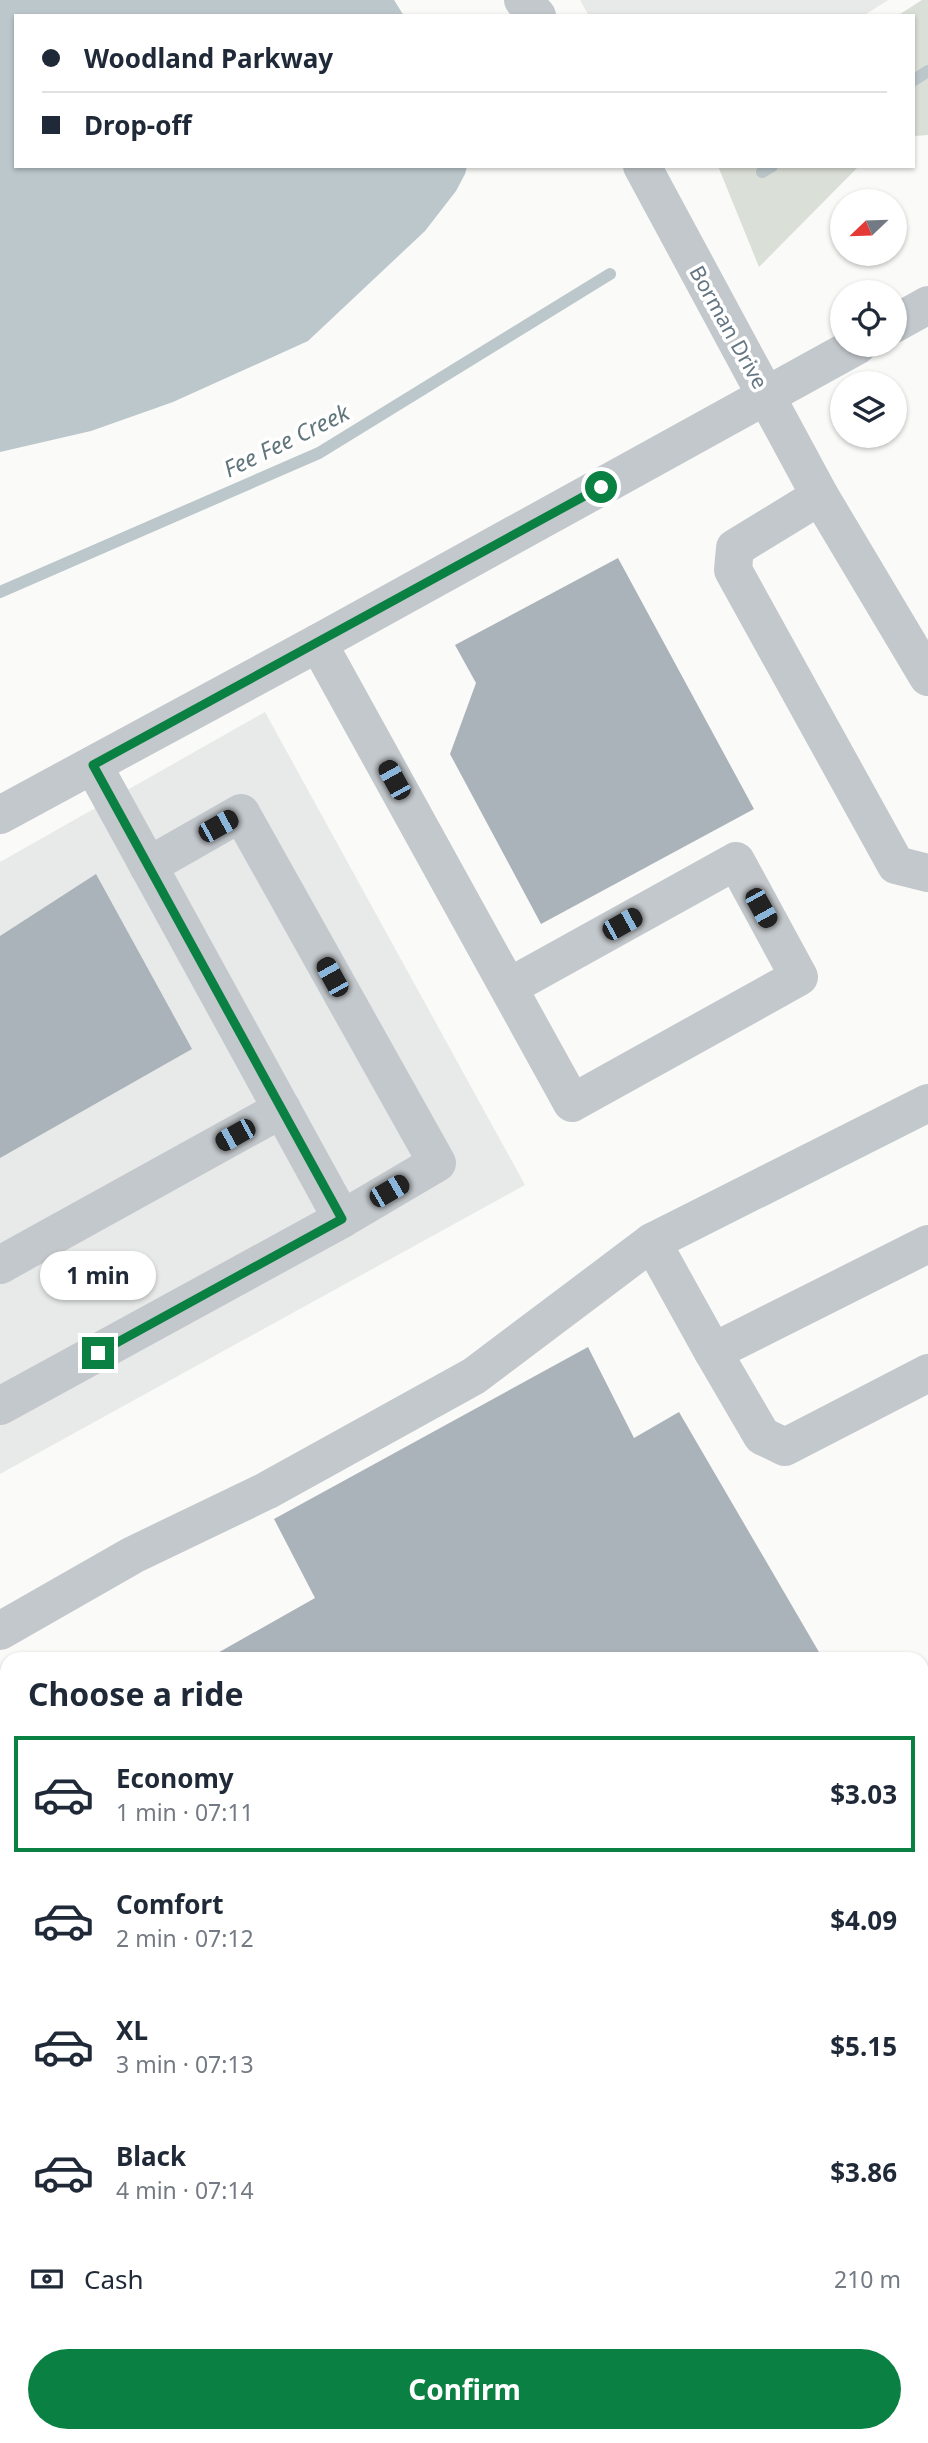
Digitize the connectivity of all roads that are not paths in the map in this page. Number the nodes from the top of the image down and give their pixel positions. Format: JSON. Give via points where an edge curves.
{"nodes":[{"id":1,"x":523,"y":0,"type":"edge"},
{"id":2,"x":535,"y":14,"type":"edge"},
{"id":3,"x":643,"y":168,"type":"edge"},
{"id":4,"x":928,"y":305,"type":"edge"},
{"id":5,"x":907,"y":317,"type":"edge"},
{"id":6,"x":837,"y":357,"type":"edge"},
{"id":7,"x":767,"y":396,"type":"junction"},
{"id":8,"x":820,"y":496,"type":"junction"},
{"id":9,"x":318,"y":643,"type":"junction"},
{"id":10,"x":928,"y":677,"type":"edge"},
{"id":11,"x":93,"y":765,"type":"junction"},
{"id":12,"x":0,"y":815,"type":"edge"},
{"id":13,"x":148,"y":866,"type":"junction"},
{"id":14,"x":928,"y":873,"type":"edge"},
{"id":15,"x":509,"y":987,"type":"junction"},
{"id":16,"x":928,"y":1103,"type":"edge"},
{"id":17,"x":282,"y":1109,"type":"junction"},
{"id":18,"x":342,"y":1219,"type":"junction"},
{"id":19,"x":652,"y":1242,"type":"junction"},
{"id":20,"x":928,"y":1244,"type":"edge"},
{"id":21,"x":0,"y":1265,"type":"edge"},
{"id":22,"x":713,"y":1352,"type":"junction"},
{"id":23,"x":928,"y":1373,"type":"edge"},
{"id":24,"x":0,"y":1406,"type":"edge"},
{"id":25,"x":0,"y":1630,"type":"edge"}],
"edges":[{"from":1,"to":2,"type":"street"},
{"from":3,"to":7,"type":"street","name":"Borman Drive"},
{"from":4,"to":5,"type":"street"},
{"from":6,"to":7,"type":"street","name":"Borman Drive"},
{"from":7,"to":8,"type":"street"},
{"from":7,"to":9,"type":"street"},
{"from":8,"to":10,"type":"street"},
{"from":8,"to":14,"type":"street","via":[[735,548],[733,570],[896,864]]},
{"from":9,"to":11,"type":"street"},
{"from":9,"to":15,"type":"street"},
{"from":11,"to":12,"type":"street"},
{"from":11,"to":13,"type":"street"},
{"from":13,"to":17,"type":"street"},
{"from":13,"to":18,"type":"street","via":[[241,813],[437,1163]]},
{"from":15,"to":15,"type":"street","via":[[572,1102],[799,977],[736,861]]},
{"from":16,"to":19,"type":"street"},
{"from":17,"to":18,"type":"street"},
{"from":17,"to":21,"type":"street"},
{"from":18,"to":24,"type":"street"},
{"from":19,"to":22,"type":"street"},
{"from":19,"to":25,"type":"street","via":[[474,1376]]},
{"from":20,"to":22,"type":"street"},
{"from":22,"to":23,"type":"street","via":[[762,1436],[785,1447]]}]}
